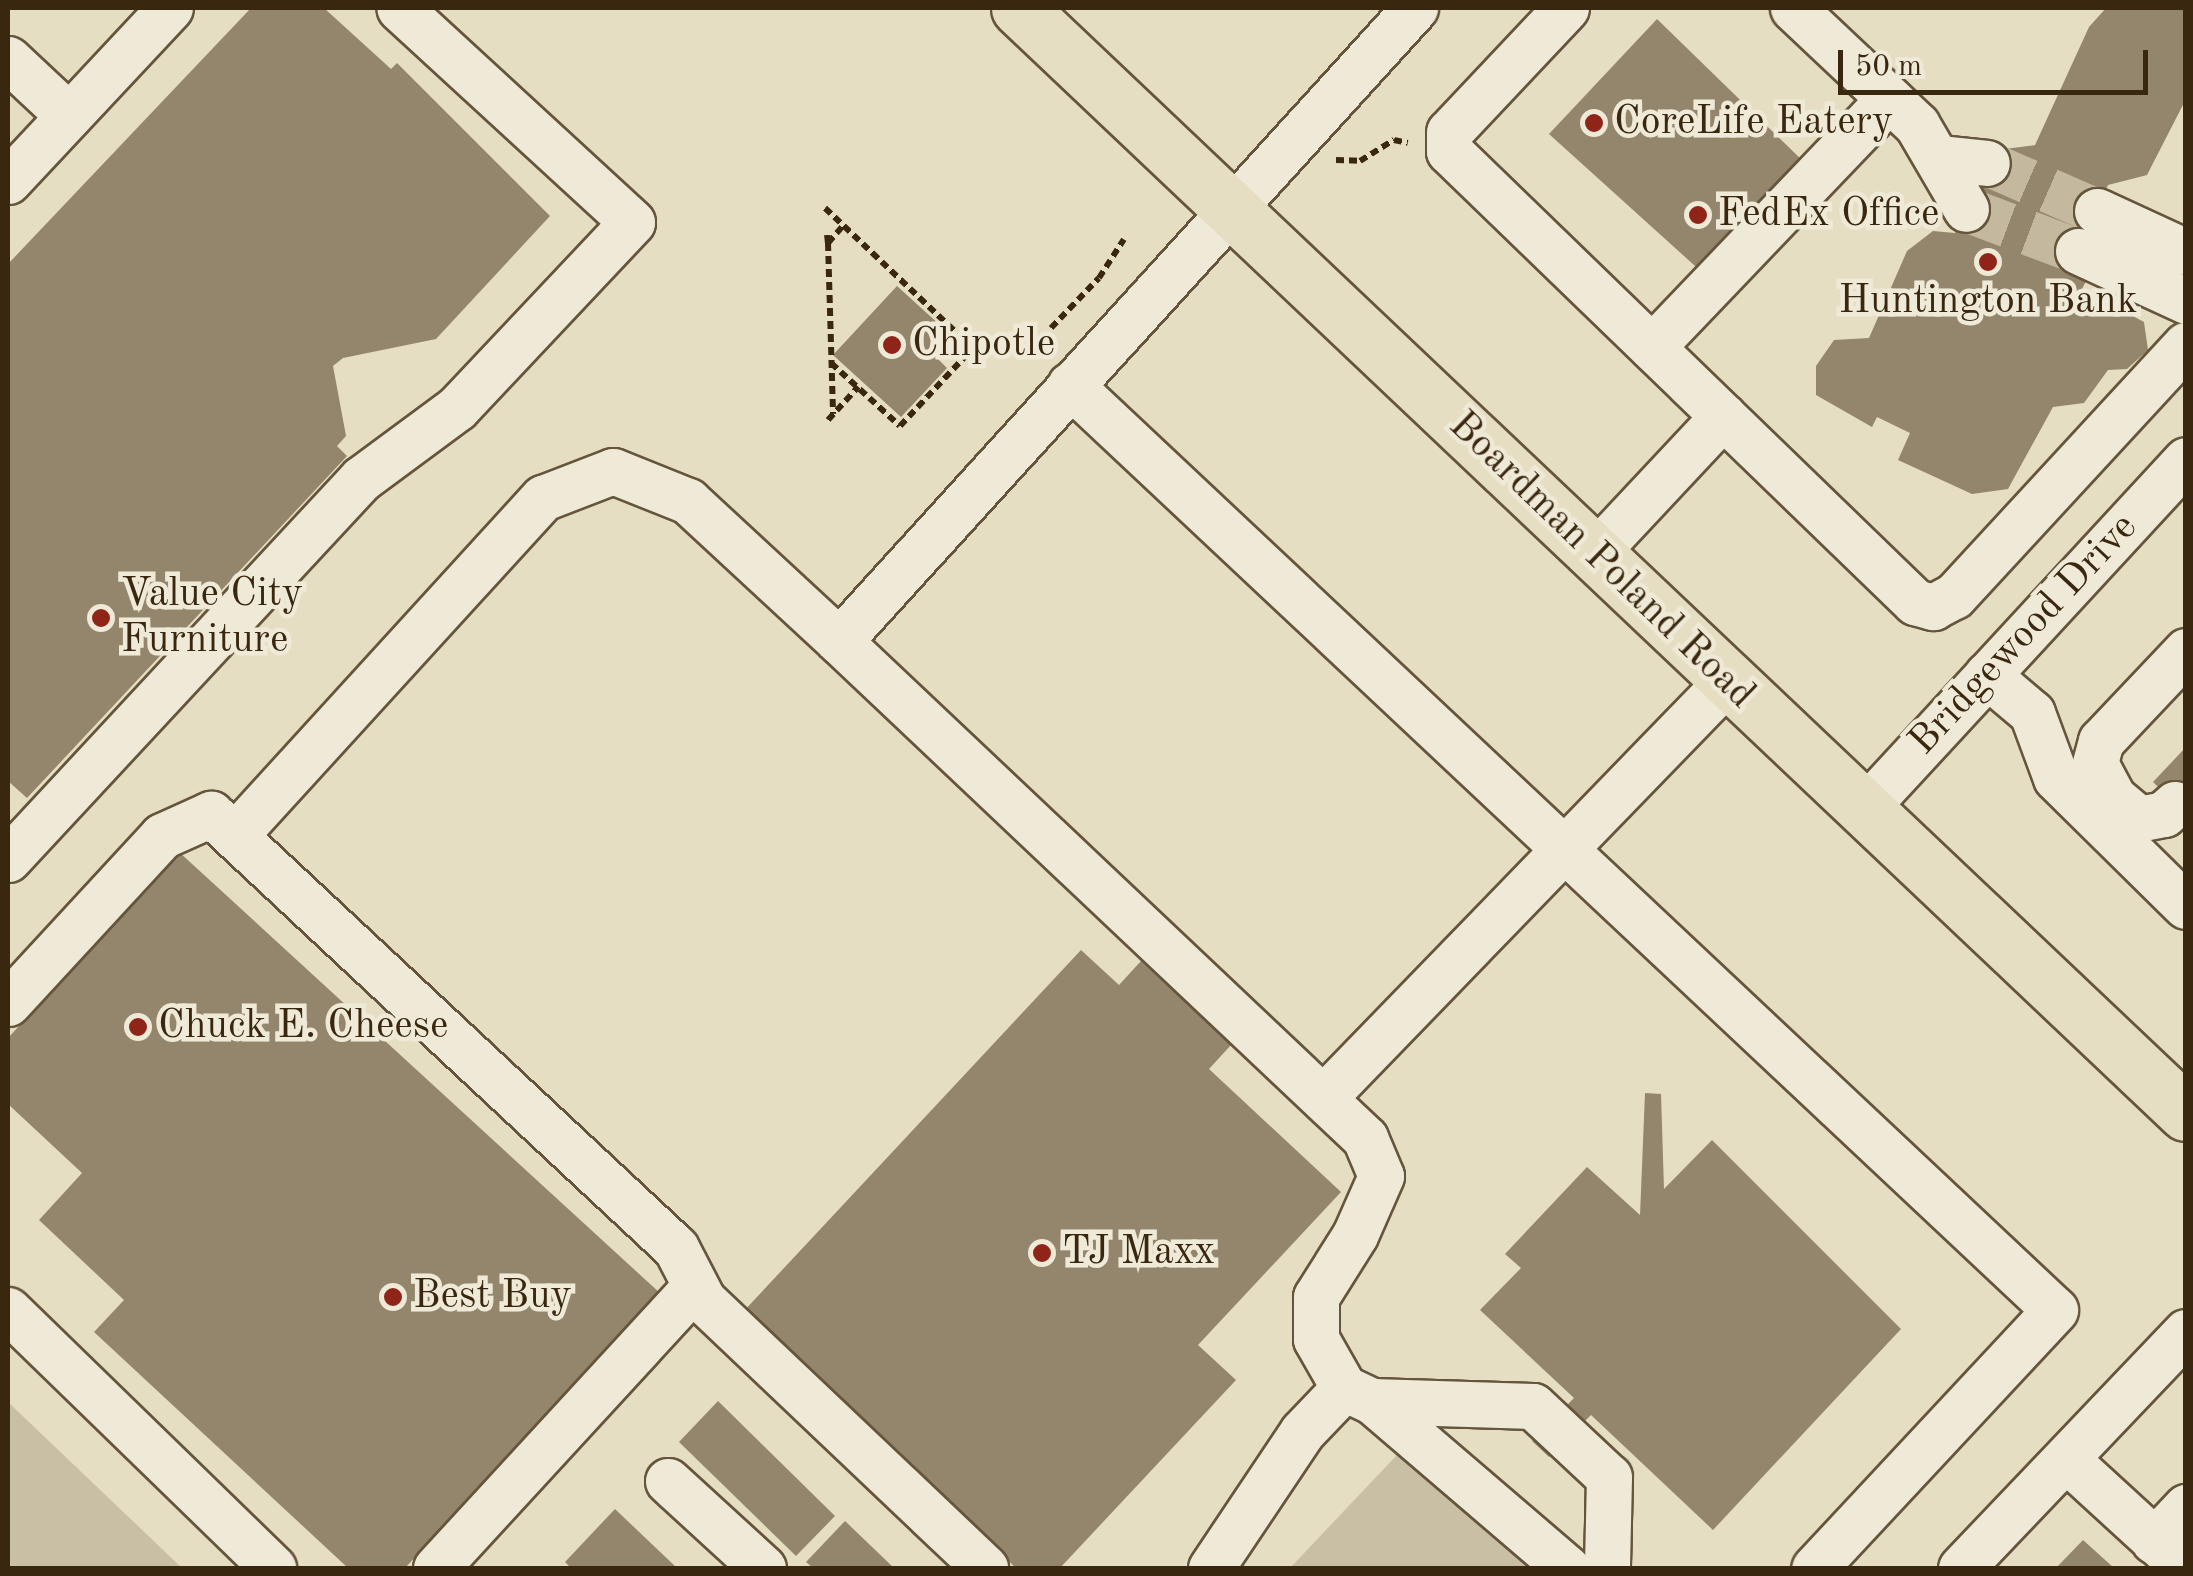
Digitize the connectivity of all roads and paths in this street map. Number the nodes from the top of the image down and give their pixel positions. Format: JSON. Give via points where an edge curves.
{"nodes":[{"id":1,"x":170,"y":8,"type":"edge"},
{"id":2,"x":399,"y":8,"type":"edge"},
{"id":3,"x":1019,"y":8,"type":"edge"},
{"id":4,"x":1415,"y":8,"type":"edge"},
{"id":5,"x":1566,"y":8,"type":"edge"},
{"id":6,"x":1793,"y":8,"type":"edge"},
{"id":7,"x":8,"y":59,"type":"edge"},
{"id":8,"x":1889,"y":99,"type":"junction"},
{"id":9,"x":68,"y":116,"type":"junction"},
{"id":10,"x":1449,"y":151,"type":"junction"},
{"id":11,"x":1939,"y":158,"type":"junction"},
{"id":12,"x":1336,"y":160,"type":"dead end"},
{"id":13,"x":1987,"y":163,"type":"tunnel mouth"},
{"id":14,"x":8,"y":181,"type":"edge"},
{"id":15,"x":825,"y":208,"type":"dead end"},
{"id":16,"x":1230,"y":208,"type":"junction"},
{"id":17,"x":1966,"y":210,"type":"tunnel mouth"},
{"id":18,"x":2096,"y":211,"type":"tunnel mouth"},
{"id":19,"x":843,"y":226,"type":"junction"},
{"id":20,"x":1124,"y":239,"type":"dead end"},
{"id":21,"x":2078,"y":252,"type":"tunnel mouth"},
{"id":22,"x":2186,"y":252,"type":"edge"},
{"id":23,"x":2186,"y":300,"type":"edge"},
{"id":24,"x":1051,"y":328,"type":"dead end"},
{"id":25,"x":2186,"y":345,"type":"edge"},
{"id":26,"x":1652,"y":347,"type":"junction"},
{"id":27,"x":973,"y":348,"type":"junction"},
{"id":28,"x":984,"y":359,"type":"dead end"},
{"id":29,"x":831,"y":363,"type":"junction"},
{"id":30,"x":1070,"y":385,"type":"junction"},
{"id":31,"x":858,"y":387,"type":"junction"},
{"id":32,"x":1723,"y":416,"type":"junction"},
{"id":33,"x":2186,"y":460,"type":"edge"},
{"id":34,"x":1594,"y":554,"type":"junction"},
{"id":35,"x":839,"y":641,"type":"junction"},
{"id":36,"x":2186,"y":652,"type":"edge"},
{"id":37,"x":1987,"y":675,"type":"junction"},
{"id":38,"x":1728,"y":681,"type":"junction"},
{"id":39,"x":2175,"y":804,"type":"dead end"},
{"id":40,"x":1863,"y":810,"type":"junction"},
{"id":41,"x":235,"y":835,"type":"junction"},
{"id":42,"x":1564,"y":850,"type":"junction"},
{"id":43,"x":8,"y":859,"type":"edge"},
{"id":44,"x":2186,"y":906,"type":"edge"},
{"id":45,"x":8,"y":1003,"type":"edge"},
{"id":46,"x":1326,"y":1095,"type":"junction"},
{"id":47,"x":2186,"y":1113,"type":"edge"},
{"id":48,"x":696,"y":1286,"type":"junction"},
{"id":49,"x":8,"y":1310,"type":"edge"},
{"id":50,"x":2186,"y":1332,"type":"edge"},
{"id":51,"x":1358,"y":1395,"type":"junction"},
{"id":52,"x":2066,"y":1459,"type":"junction"},
{"id":53,"x":668,"y":1481,"type":"dead end"},
{"id":54,"x":2186,"y":1507,"type":"edge"},
{"id":55,"x":2170,"y":1554,"type":"edge"},
{"id":56,"x":274,"y":1568,"type":"edge"},
{"id":57,"x":436,"y":1568,"type":"edge"},
{"id":58,"x":763,"y":1568,"type":"edge"},
{"id":59,"x":985,"y":1568,"type":"edge"},
{"id":60,"x":1211,"y":1568,"type":"edge"},
{"id":61,"x":1567,"y":1568,"type":"edge"},
{"id":62,"x":1607,"y":1568,"type":"edge"},
{"id":63,"x":1814,"y":1568,"type":"edge"},
{"id":64,"x":1962,"y":1568,"type":"edge"}],
"edges":[{"from":1,"to":9,"type":"street"},
{"from":2,"to":43,"type":"street","via":[[632,222],[457,408],[361,479]]},
{"from":3,"to":16,"type":"main road","name":"Boardman Poland Road"},
{"from":4,"to":16,"type":"street"},
{"from":5,"to":10,"type":"street","via":[[1449,132]]},
{"from":6,"to":8,"type":"street"},
{"from":7,"to":9,"type":"street"},
{"from":8,"to":11,"type":"street"},
{"from":8,"to":26,"type":"street"},
{"from":9,"to":14,"type":"street"},
{"from":10,"to":12,"type":"path","via":[[1394,140],[1360,161]]},
{"from":10,"to":26,"type":"street"},
{"from":11,"to":13,"type":"street"},
{"from":11,"to":17,"type":"street"},
{"from":15,"to":19,"type":"path"},
{"from":16,"to":30,"type":"street"},
{"from":16,"to":34,"type":"main road","name":"Boardman Poland Road"},
{"from":18,"to":22,"type":"street"},
{"from":19,"to":27,"type":"path"},
{"from":19,"to":29,"type":"path","via":[[828,239]]},
{"from":20,"to":24,"type":"path","via":[[1099,278]]},
{"from":21,"to":23,"type":"street"},
{"from":25,"to":32,"type":"street","via":[[1954,596],[1933,606],[1915,602]]},
{"from":26,"to":32,"type":"street"},
{"from":27,"to":28,"type":"path"},
{"from":27,"to":31,"type":"path","via":[[900,426]]},
{"from":29,"to":31,"type":"path"},
{"from":29,"to":31,"type":"path","via":[[830,417]]},
{"from":30,"to":35,"type":"street"},
{"from":30,"to":42,"type":"street"},
{"from":32,"to":34,"type":"street"},
{"from":33,"to":37,"type":"street","name":"Bridgewood Drive"},
{"from":34,"to":38,"type":"main road","name":"Boardman Poland Road"},
{"from":35,"to":41,"type":"street","via":[[688,501],[613,471],[543,498]]},
{"from":35,"to":46,"type":"street"},
{"from":36,"to":39,"type":"street","via":[[2102,741],[2095,763],[2113,798],[2139,819]]},
{"from":37,"to":40,"type":"street","name":"Bridgewood Drive"},
{"from":37,"to":44,"type":"street","via":[[2032,713],[2056,778]]},
{"from":38,"to":40,"type":"main road","name":"Boardman Poland Road"},
{"from":38,"to":42,"type":"street"},
{"from":40,"to":47,"type":"main road","name":"Boardman Poland Road"},
{"from":41,"to":45,"type":"street","via":[[211,814],[162,836]]},
{"from":41,"to":48,"type":"street","via":[[676,1248]]},
{"from":42,"to":46,"type":"street"},
{"from":42,"to":63,"type":"street","via":[[2054,1310]]},
{"from":46,"to":51,"type":"street","via":[[1365,1138],[1381,1176],[1316,1298],[1316,1339]]},
{"from":48,"to":57,"type":"street"},
{"from":48,"to":59,"type":"street","via":[[703,1300]]},
{"from":49,"to":56,"type":"street"},
{"from":50,"to":52,"type":"street"},
{"from":51,"to":60,"type":"street","via":[[1302,1432]]},
{"from":51,"to":61,"type":"street"},
{"from":51,"to":62,"type":"street","via":[[1533,1406],[1609,1478]]},
{"from":52,"to":55,"type":"street"},
{"from":52,"to":64,"type":"street"},
{"from":53,"to":58,"type":"street"},
{"from":54,"to":55,"type":"street"}]}
